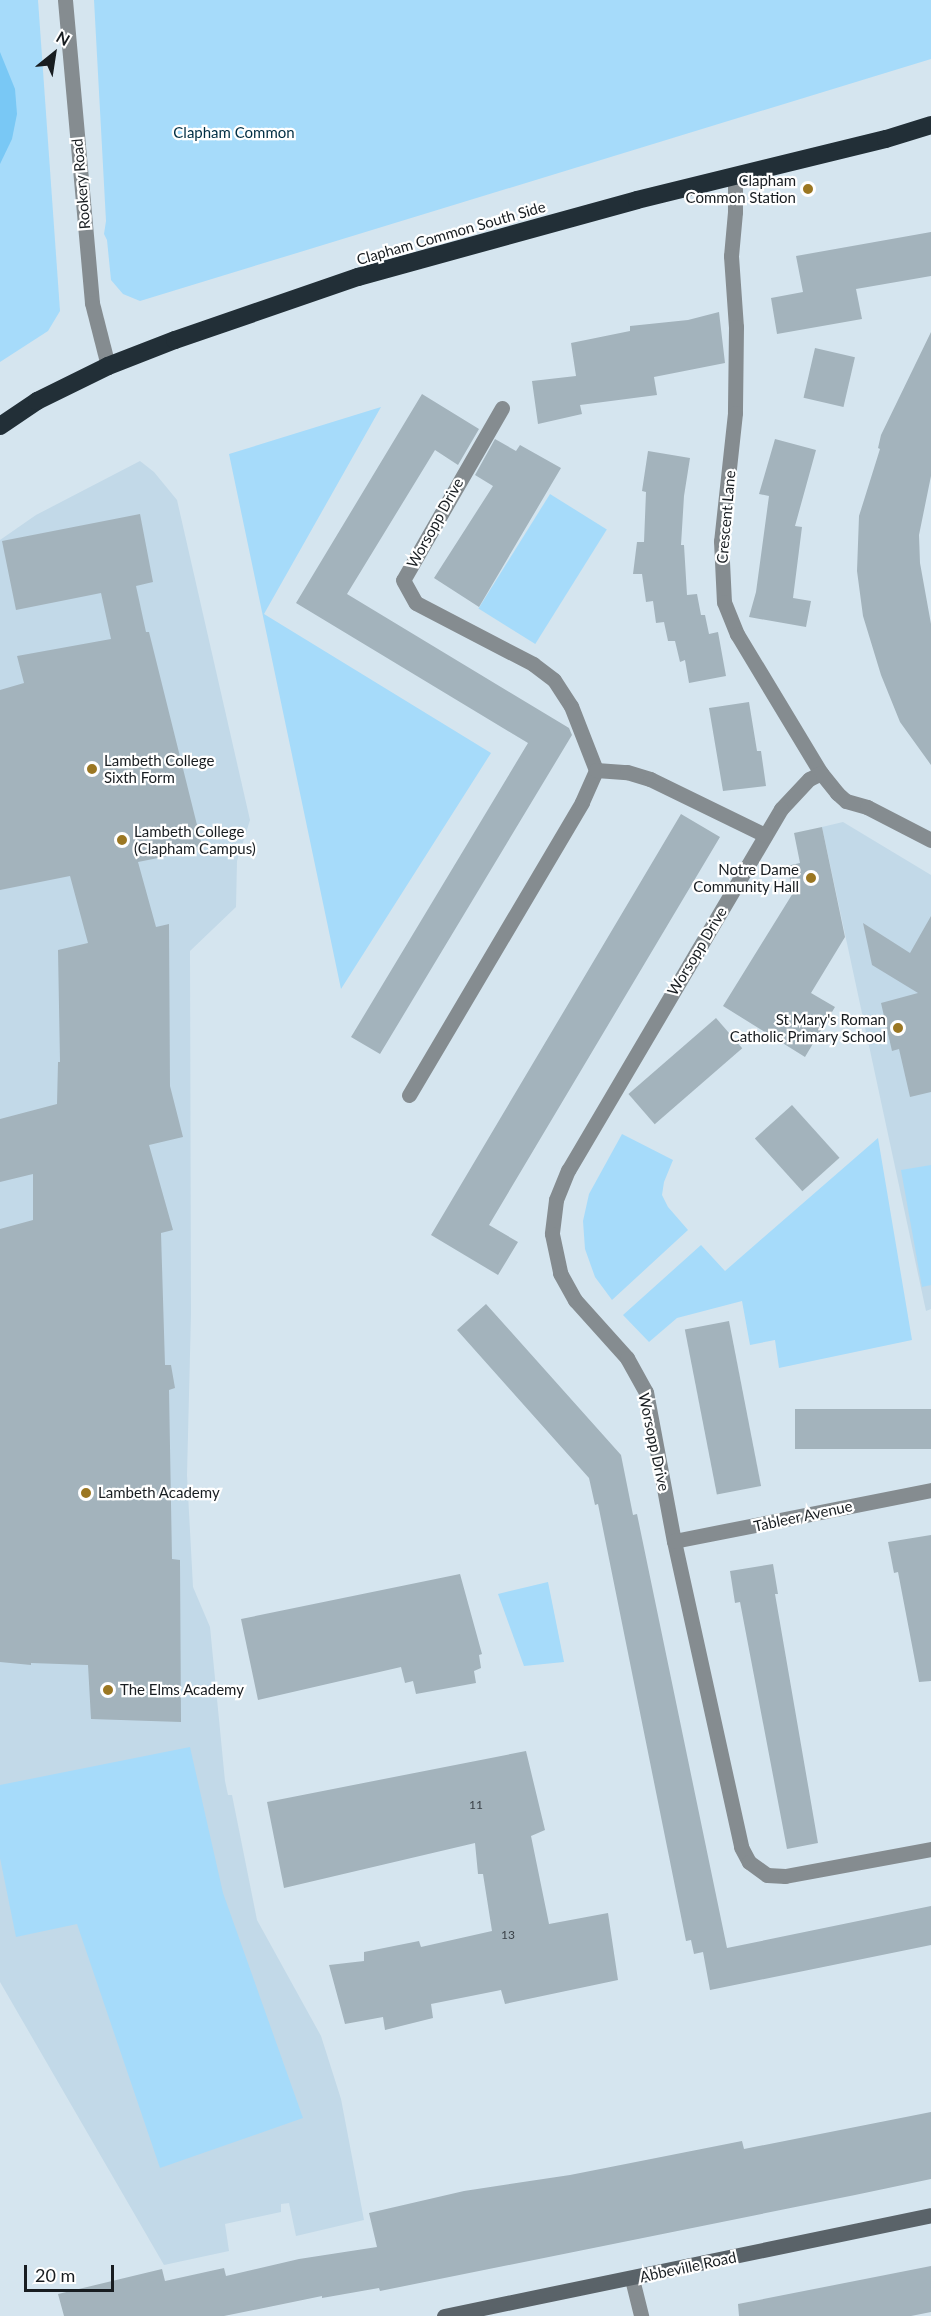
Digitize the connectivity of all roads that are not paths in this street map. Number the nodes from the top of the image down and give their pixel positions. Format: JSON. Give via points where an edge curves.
{"nodes":[{"id":1,"x":65,"y":0,"type":"edge"},
{"id":2,"x":931,"y":125,"type":"edge"},
{"id":3,"x":735,"y":175,"type":"junction"},
{"id":4,"x":108,"y":366,"type":"junction"},
{"id":5,"x":502,"y":408,"type":"dead end"},
{"id":6,"x":0,"y":426,"type":"edge"},
{"id":7,"x":596,"y":770,"type":"junction"},
{"id":8,"x":821,"y":773,"type":"junction"},
{"id":9,"x":765,"y":836,"type":"junction"},
{"id":10,"x":931,"y":840,"type":"edge"},
{"id":11,"x":409,"y":1095,"type":"dead end"},
{"id":12,"x":931,"y":1490,"type":"edge"},
{"id":13,"x":674,"y":1541,"type":"junction"},
{"id":14,"x":931,"y":1849,"type":"edge"},
{"id":15,"x":931,"y":2215,"type":"edge"},
{"id":16,"x":632,"y":2279,"type":"junction"},
{"id":17,"x":444,"y":2316,"type":"edge"},
{"id":18,"x":641,"y":2316,"type":"edge"}],
"edges":[{"from":1,"to":4,"type":"street","name":"Rookery Road","via":[[92,303]]},
{"from":2,"to":3,"type":"highway","name":"Clapham Common South Side"},
{"from":3,"to":4,"type":"highway","name":"Clapham Common South Side","via":[[358,277]]},
{"from":3,"to":8,"type":"street","name":"Crescent Lane","via":[[730,256],[736,327],[735,413],[721,541],[724,602],[736,634]]},
{"from":4,"to":6,"type":"highway","name":"Clapham Common South Side","via":[[37,402]]},
{"from":5,"to":7,"type":"street","name":"Worsopp Drive","via":[[403,580],[416,603],[533,664],[554,680],[571,706]]},
{"from":7,"to":9,"type":"street","via":[[627,772],[650,779]]},
{"from":7,"to":11,"type":"street","via":[[582,802]]},
{"from":8,"to":9,"type":"street","name":"Worsopp Drive","via":[[794,793]]},
{"from":8,"to":10,"type":"street","name":"Crescent Lane","via":[[846,801],[867,807]]},
{"from":9,"to":13,"type":"street","name":"Worsopp Drive","via":[[568,1170],[556,1200],[552,1234],[560,1273],[575,1300],[627,1358],[646,1392]]},
{"from":12,"to":13,"type":"street","name":"Tableer Avenue"},
{"from":13,"to":14,"type":"street","name":"Worsopp Drive","via":[[741,1847],[749,1862],[767,1875],[785,1876]]},
{"from":15,"to":16,"type":"street","name":"Abbeville Road"},
{"from":16,"to":17,"type":"street","name":"Abbeville Road"},
{"from":16,"to":18,"type":"street"}]}
